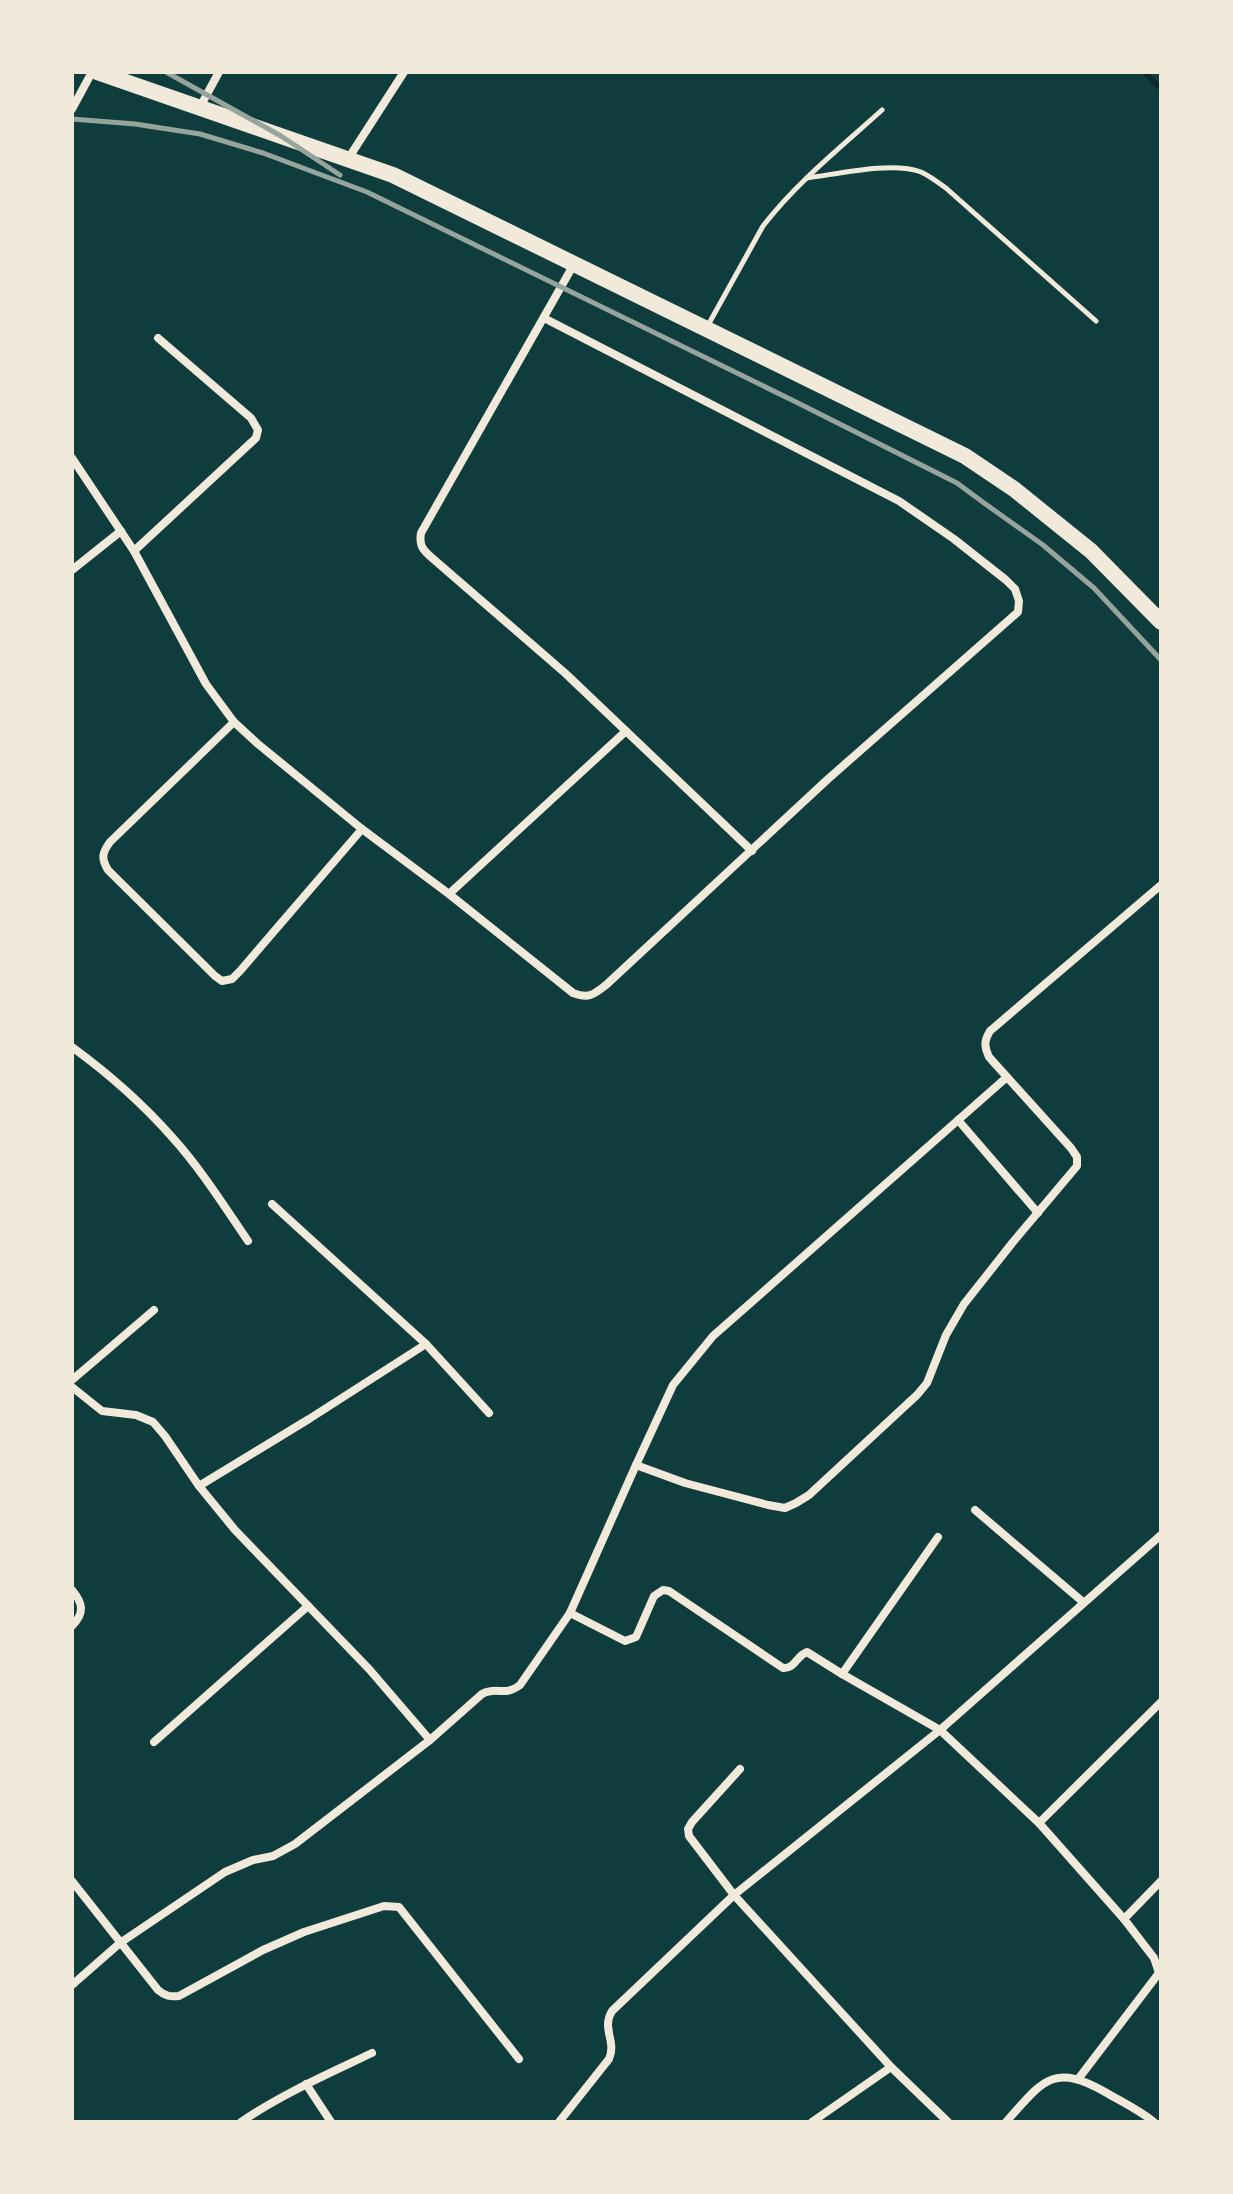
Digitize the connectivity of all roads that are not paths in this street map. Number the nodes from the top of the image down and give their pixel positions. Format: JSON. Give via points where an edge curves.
{"nodes":[{"id":1,"x":94,"y":72,"type":"edge"},
{"id":2,"x":219,"y":72,"type":"edge"},
{"id":3,"x":404,"y":72,"type":"edge"},
{"id":4,"x":200,"y":107,"type":"junction"},
{"id":5,"x":72,"y":109,"type":"edge"},
{"id":6,"x":882,"y":110,"type":"dead end"},
{"id":7,"x":348,"y":159,"type":"junction"},
{"id":8,"x":807,"y":178,"type":"junction"},
{"id":9,"x":574,"y":263,"type":"junction"},
{"id":10,"x":544,"y":318,"type":"junction"},
{"id":11,"x":1096,"y":321,"type":"dead end"},
{"id":12,"x":707,"y":328,"type":"junction"},
{"id":13,"x":158,"y":338,"type":"dead end"},
{"id":14,"x":72,"y":458,"type":"edge"},
{"id":15,"x":121,"y":531,"type":"junction"},
{"id":16,"x":134,"y":551,"type":"junction"},
{"id":17,"x":72,"y":570,"type":"edge"},
{"id":18,"x":1161,"y":622,"type":"edge"},
{"id":19,"x":234,"y":722,"type":"junction"},
{"id":20,"x":626,"y":731,"type":"junction"},
{"id":21,"x":362,"y":829,"type":"junction"},
{"id":22,"x":752,"y":851,"type":"junction"},
{"id":23,"x":1161,"y":885,"type":"edge"},
{"id":24,"x":449,"y":894,"type":"junction"},
{"id":25,"x":72,"y":1047,"type":"edge"},
{"id":26,"x":1007,"y":1077,"type":"junction"},
{"id":27,"x":958,"y":1120,"type":"junction"},
{"id":28,"x":272,"y":1204,"type":"dead end"},
{"id":29,"x":1038,"y":1213,"type":"junction"},
{"id":30,"x":248,"y":1241,"type":"dead end"},
{"id":31,"x":154,"y":1310,"type":"dead end"},
{"id":32,"x":426,"y":1344,"type":"junction"},
{"id":33,"x":72,"y":1380,"type":"edge"},
{"id":34,"x":72,"y":1387,"type":"edge"},
{"id":35,"x":489,"y":1413,"type":"dead end"},
{"id":36,"x":636,"y":1465,"type":"junction"},
{"id":37,"x":199,"y":1486,"type":"junction"},
{"id":38,"x":975,"y":1510,"type":"dead end"},
{"id":39,"x":1161,"y":1535,"type":"edge"},
{"id":40,"x":938,"y":1537,"type":"dead end"},
{"id":41,"x":72,"y":1590,"type":"edge"},
{"id":42,"x":1083,"y":1602,"type":"junction"},
{"id":43,"x":308,"y":1606,"type":"junction"},
{"id":44,"x":570,"y":1613,"type":"junction"},
{"id":45,"x":72,"y":1626,"type":"edge"},
{"id":46,"x":842,"y":1674,"type":"junction"},
{"id":47,"x":1161,"y":1702,"type":"edge"},
{"id":48,"x":940,"y":1730,"type":"junction"},
{"id":49,"x":430,"y":1740,"type":"junction"},
{"id":50,"x":154,"y":1742,"type":"dead end"},
{"id":51,"x":740,"y":1769,"type":"dead end"},
{"id":52,"x":1039,"y":1823,"type":"junction"},
{"id":53,"x":72,"y":1881,"type":"edge"},
{"id":54,"x":1161,"y":1881,"type":"edge"},
{"id":55,"x":734,"y":1895,"type":"junction"},
{"id":56,"x":1124,"y":1919,"type":"junction"},
{"id":57,"x":120,"y":1943,"type":"junction"},
{"id":58,"x":72,"y":1985,"type":"edge"},
{"id":59,"x":372,"y":2053,"type":"dead end"},
{"id":60,"x":519,"y":2059,"type":"dead end"},
{"id":61,"x":891,"y":2067,"type":"junction"},
{"id":62,"x":1079,"y":2078,"type":"junction"},
{"id":63,"x":306,"y":2084,"type":"junction"},
{"id":64,"x":241,"y":2122,"type":"edge"},
{"id":65,"x":331,"y":2122,"type":"edge"},
{"id":66,"x":559,"y":2122,"type":"edge"},
{"id":67,"x":812,"y":2122,"type":"edge"},
{"id":68,"x":948,"y":2122,"type":"edge"},
{"id":69,"x":1006,"y":2122,"type":"edge"},
{"id":70,"x":1154,"y":2122,"type":"edge"}],
"edges":[{"from":1,"to":4,"type":"highway"},
{"from":1,"to":5,"type":"street"},
{"from":2,"to":4,"type":"street"},
{"from":3,"to":7,"type":"street"},
{"from":4,"to":7,"type":"highway"},
{"from":6,"to":8,"type":"lane"},
{"from":7,"to":9,"type":"highway","via":[[393,175]]},
{"from":8,"to":11,"type":"lane","via":[[890,167],[925,173]]},
{"from":8,"to":12,"type":"lane","via":[[763,226]]},
{"from":9,"to":10,"type":"street"},
{"from":9,"to":12,"type":"highway"},
{"from":10,"to":20,"type":"street","via":[[420,542]]},
{"from":10,"to":22,"type":"street","via":[[899,501],[1015,589],[1018,612]]},
{"from":12,"to":18,"type":"highway","via":[[965,456],[1091,551]]},
{"from":13,"to":16,"type":"street","via":[[251,418],[258,430],[256,438]]},
{"from":14,"to":15,"type":"street"},
{"from":15,"to":16,"type":"street"},
{"from":15,"to":17,"type":"street"},
{"from":16,"to":19,"type":"street","via":[[206,684]]},
{"from":19,"to":21,"type":"street"},
{"from":19,"to":21,"type":"street","via":[[102,852],[108,870],[215,976],[232,979]]},
{"from":20,"to":22,"type":"street"},
{"from":20,"to":24,"type":"street"},
{"from":21,"to":24,"type":"street"},
{"from":22,"to":24,"type":"street","via":[[606,985],[583,997]]},
{"from":23,"to":26,"type":"street","via":[[990,1031],[984,1047]]},
{"from":25,"to":30,"type":"street","via":[[120,1084],[173,1138]]},
{"from":26,"to":27,"type":"street"},
{"from":26,"to":29,"type":"street","via":[[1077,1157],[1072,1175]]},
{"from":27,"to":29,"type":"street"},
{"from":27,"to":36,"type":"street","via":[[697,1353],[673,1385]]},
{"from":28,"to":32,"type":"street"},
{"from":29,"to":36,"type":"street","via":[[957,1315],[927,1383],[809,1495],[785,1508]]},
{"from":31,"to":33,"type":"street"},
{"from":32,"to":35,"type":"street"},
{"from":32,"to":37,"type":"street"},
{"from":34,"to":37,"type":"street","via":[[102,1411],[153,1422]]},
{"from":36,"to":44,"type":"street"},
{"from":37,"to":43,"type":"street"},
{"from":38,"to":42,"type":"street"},
{"from":39,"to":42,"type":"street"},
{"from":40,"to":46,"type":"street"},
{"from":41,"to":45,"type":"street","via":[[82,1604]]},
{"from":42,"to":48,"type":"street"},
{"from":43,"to":49,"type":"street"},
{"from":43,"to":50,"type":"street"},
{"from":44,"to":46,"type":"street","via":[[631,1640],[654,1596],[669,1591],[783,1668],[807,1652]]},
{"from":44,"to":49,"type":"street","via":[[520,1685],[482,1694]]},
{"from":46,"to":48,"type":"street"},
{"from":47,"to":52,"type":"street"},
{"from":48,"to":52,"type":"street"},
{"from":48,"to":55,"type":"street"},
{"from":49,"to":57,"type":"street","via":[[295,1844],[225,1872]]},
{"from":51,"to":55,"type":"street","via":[[688,1829]]},
{"from":52,"to":56,"type":"street"},
{"from":53,"to":57,"type":"street"},
{"from":54,"to":56,"type":"street"},
{"from":55,"to":61,"type":"street"},
{"from":55,"to":66,"type":"street","via":[[612,2011],[607,2024],[613,2048],[609,2059]]},
{"from":56,"to":62,"type":"street","via":[[1159,1973]]},
{"from":57,"to":58,"type":"street"},
{"from":57,"to":60,"type":"street","via":[[158,1990],[172,1997],[304,1932],[384,1906],[399,1907]]},
{"from":59,"to":63,"type":"street"},
{"from":61,"to":67,"type":"street"},
{"from":61,"to":68,"type":"street"},
{"from":62,"to":69,"type":"street","via":[[1050,2080]]},
{"from":62,"to":70,"type":"street"},
{"from":63,"to":64,"type":"street"},
{"from":63,"to":65,"type":"street"}]}
